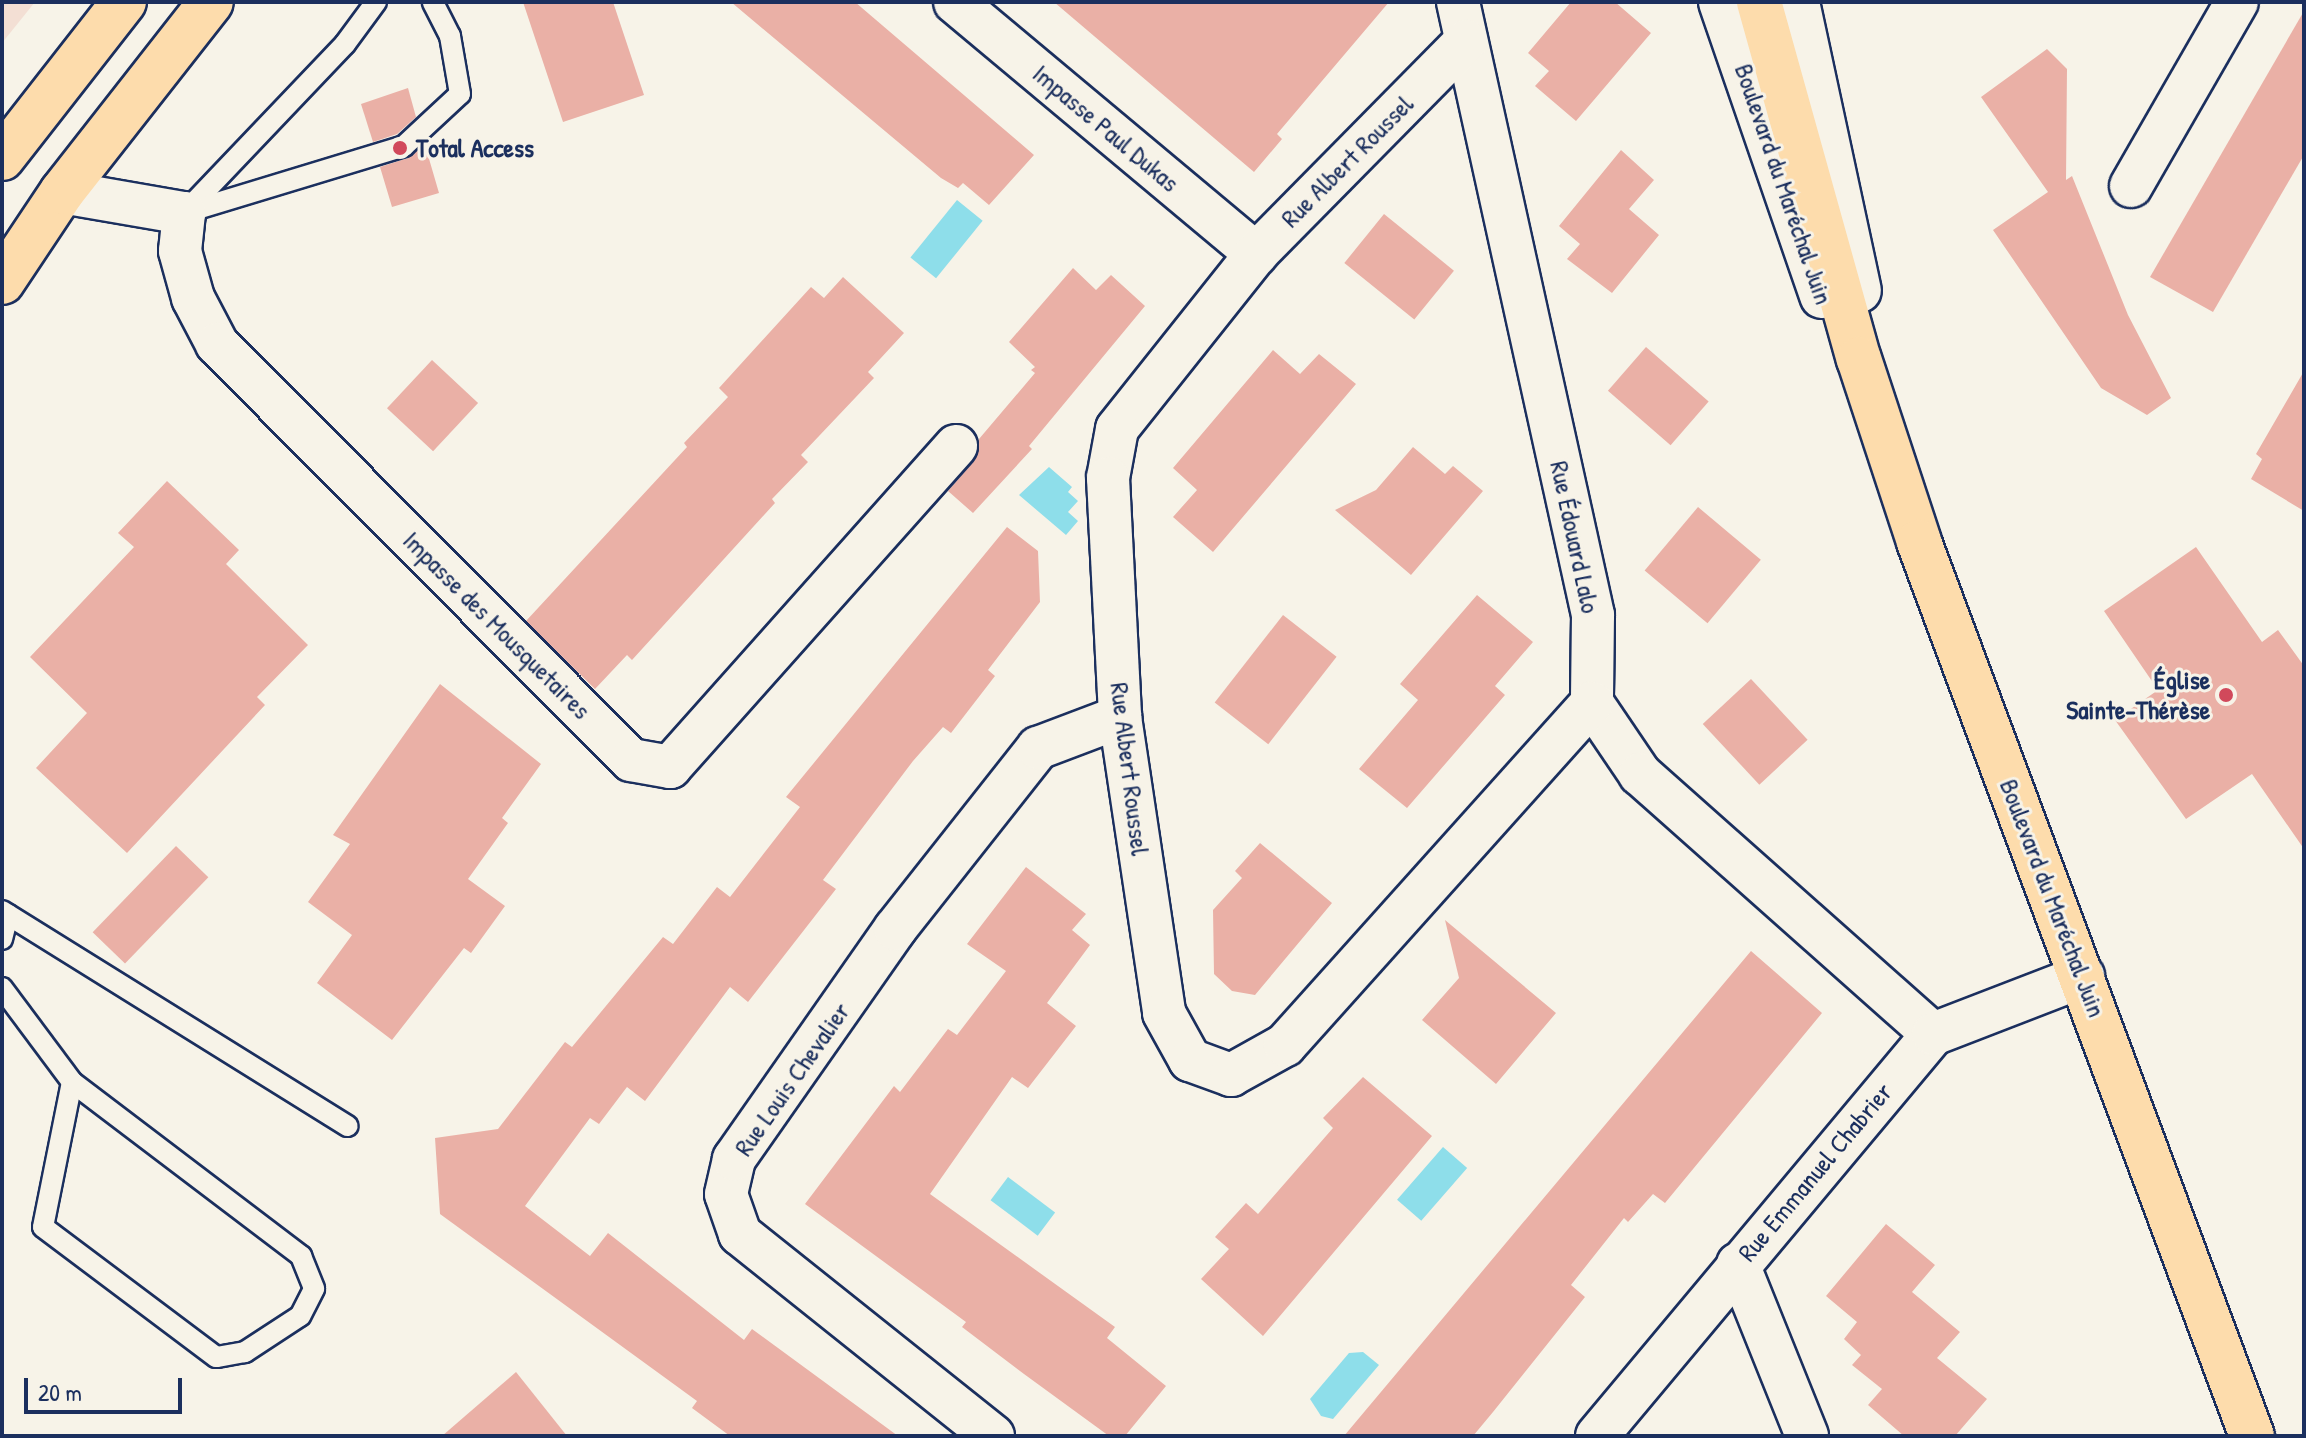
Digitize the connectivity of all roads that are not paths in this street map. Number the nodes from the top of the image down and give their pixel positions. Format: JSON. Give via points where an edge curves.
{"nodes":[{"id":1,"x":124,"y":2,"type":"edge"},
{"id":2,"x":211,"y":2,"type":"edge"},
{"id":3,"x":376,"y":2,"type":"edge"},
{"id":4,"x":433,"y":2,"type":"edge"},
{"id":5,"x":955,"y":2,"type":"edge"},
{"id":6,"x":1721,"y":2,"type":"edge"},
{"id":7,"x":1759,"y":2,"type":"edge"},
{"id":8,"x":1797,"y":2,"type":"edge"},
{"id":9,"x":2237,"y":2,"type":"edge"},
{"id":10,"x":1462,"y":22,"type":"edge"},
{"id":11,"x":2,"y":158,"type":"edge"},
{"id":12,"x":2131,"y":186,"type":"dead end"},
{"id":13,"x":62,"y":192,"type":"junction"},
{"id":14,"x":184,"y":213,"type":"junction"},
{"id":15,"x":1256,"y":254,"type":"junction"},
{"id":16,"x":2,"y":282,"type":"edge"},
{"id":17,"x":1859,"y":359,"type":"junction"},
{"id":18,"x":956,"y":446,"type":"dead end"},
{"id":19,"x":1592,"y":703,"type":"junction"},
{"id":20,"x":1120,"y":717,"type":"junction"},
{"id":21,"x":5,"y":913,"type":"edge"},
{"id":22,"x":2,"y":939,"type":"edge"},
{"id":23,"x":2083,"y":976,"type":"junction"},
{"id":24,"x":2,"y":988,"type":"edge"},
{"id":25,"x":1933,"y":1034,"type":"junction"},
{"id":26,"x":72,"y":1082,"type":"junction"},
{"id":27,"x":347,"y":1126,"type":"dead end"},
{"id":28,"x":1738,"y":1264,"type":"junction"},
{"id":29,"x":993,"y":1436,"type":"edge"},
{"id":30,"x":1597,"y":1436,"type":"edge"},
{"id":31,"x":1807,"y":1436,"type":"edge"},
{"id":32,"x":2252,"y":1436,"type":"edge"}],
"edges":[{"from":1,"to":11,"type":"main road"},
{"from":2,"to":13,"type":"main road"},
{"from":3,"to":14,"type":"lane","via":[[345,44]]},
{"from":4,"to":14,"type":"lane","via":[[450,36],[460,94],[404,146]]},
{"from":5,"to":15,"type":"street","name":"Impasse Paul Dukas"},
{"from":6,"to":17,"type":"street","name":"Boulevard du Maréchal Juin","via":[[1830,319]]},
{"from":7,"to":17,"type":"main road","name":"Boulevard du Maréchal Juin"},
{"from":8,"to":17,"type":"street","name":"Boulevard du Maréchal Juin","via":[[1863,312]]},
{"from":9,"to":12,"type":"street"},
{"from":10,"to":15,"type":"street","name":"Rue Albert Roussel"},
{"from":10,"to":19,"type":"street","name":"Rue Édouard Lalo","via":[[1593,615]]},
{"from":13,"to":14,"type":"street"},
{"from":13,"to":16,"type":"main road"},
{"from":14,"to":18,"type":"street","name":"Impasse des Mousquetaires","via":[[180,251],[193,298],[217,344],[631,760],[670,767]]},
{"from":15,"to":20,"type":"street","name":"Rue Albert Roussel","via":[[1117,429],[1108,478]]},
{"from":17,"to":23,"type":"main road","name":"Boulevard du Maréchal Juin","via":[[1919,542]]},
{"from":19,"to":20,"type":"street","name":"Rue Albert Roussel","via":[[1285,1045],[1231,1075],[1190,1060],[1164,1013]]},
{"from":19,"to":25,"type":"street","via":[[1640,774]]},
{"from":20,"to":29,"type":"street","name":"Rue Louis Chevalier","via":[[1038,748],[895,929],[734,1159],[726,1194],[740,1234]]},
{"from":21,"to":22,"type":"lane"},
{"from":21,"to":27,"type":"lane"},
{"from":23,"to":25,"type":"street","name":"Rue Emmanuel Chabrier"},
{"from":23,"to":32,"type":"main road","name":"Boulevard du Maréchal Juin"},
{"from":24,"to":26,"type":"lane"},
{"from":25,"to":28,"type":"street","name":"Rue Emmanuel Chabrier"},
{"from":26,"to":26,"type":"lane","via":[[43,1227],[216,1357],[245,1352],[300,1316],[314,1289],[301,1256]]},
{"from":28,"to":30,"type":"street","name":"Rue Emmanuel Chabrier"},
{"from":28,"to":31,"type":"street"}]}
